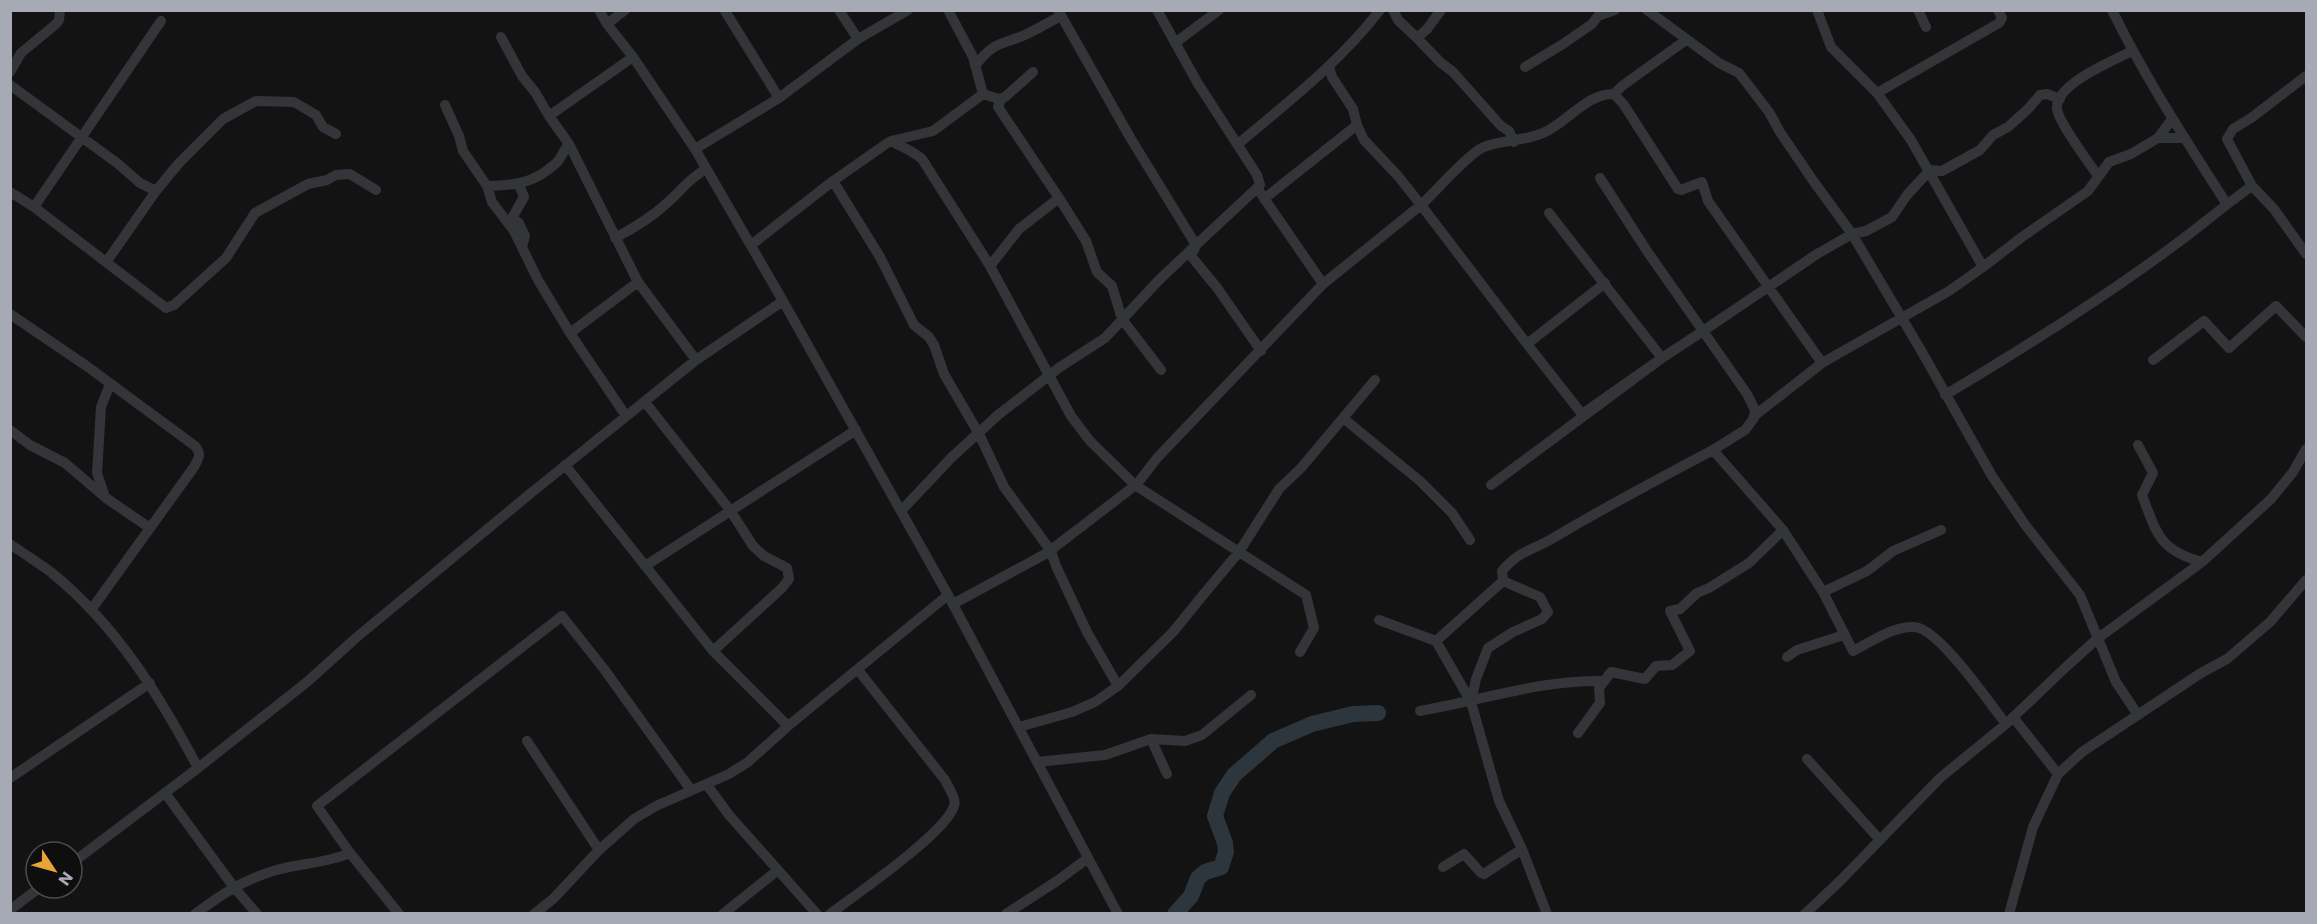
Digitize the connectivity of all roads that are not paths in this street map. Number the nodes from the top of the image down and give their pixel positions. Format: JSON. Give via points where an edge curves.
{"nodes":[{"id":1,"x":60,"y":10,"type":"edge"},
{"id":2,"x":598,"y":10,"type":"edge"},
{"id":3,"x":625,"y":10,"type":"edge"},
{"id":4,"x":725,"y":10,"type":"edge"},
{"id":5,"x":839,"y":10,"type":"edge"},
{"id":6,"x":908,"y":10,"type":"edge"},
{"id":7,"x":948,"y":10,"type":"edge"},
{"id":8,"x":1157,"y":10,"type":"edge"},
{"id":9,"x":1219,"y":10,"type":"edge"},
{"id":10,"x":1380,"y":10,"type":"edge"},
{"id":11,"x":1393,"y":10,"type":"edge"},
{"id":12,"x":1441,"y":10,"type":"edge"},
{"id":13,"x":1615,"y":10,"type":"edge"},
{"id":14,"x":1817,"y":10,"type":"edge"},
{"id":15,"x":1918,"y":10,"type":"edge"},
{"id":16,"x":1998,"y":10,"type":"edge"},
{"id":17,"x":2112,"y":10,"type":"edge"},
{"id":18,"x":1060,"y":13,"type":"edge"},
{"id":19,"x":1596,"y":13,"type":"edge"},
{"id":20,"x":1654,"y":13,"type":"edge"},
{"id":21,"x":161,"y":21,"type":"dead end"},
{"id":22,"x":607,"y":24,"type":"junction"},
{"id":23,"x":1926,"y":27,"type":"dead end"},
{"id":24,"x":501,"y":37,"type":"dead end"},
{"id":25,"x":1418,"y":38,"type":"junction"},
{"id":26,"x":858,"y":39,"type":"junction"},
{"id":27,"x":1686,"y":40,"type":"junction"},
{"id":28,"x":1175,"y":43,"type":"junction"},
{"id":29,"x":2132,"y":51,"type":"junction"},
{"id":30,"x":633,"y":57,"type":"junction"},
{"id":31,"x":975,"y":66,"type":"junction"},
{"id":32,"x":1329,"y":66,"type":"junction"},
{"id":33,"x":1525,"y":67,"type":"dead end"},
{"id":34,"x":10,"y":72,"type":"edge"},
{"id":35,"x":1033,"y":72,"type":"dead end"},
{"id":36,"x":2307,"y":76,"type":"edge"},
{"id":37,"x":10,"y":85,"type":"edge"},
{"id":38,"x":1877,"y":93,"type":"junction"},
{"id":39,"x":983,"y":94,"type":"junction"},
{"id":40,"x":1614,"y":94,"type":"junction"},
{"id":41,"x":779,"y":98,"type":"junction"},
{"id":42,"x":1001,"y":99,"type":"junction"},
{"id":43,"x":2060,"y":99,"type":"junction"},
{"id":44,"x":445,"y":105,"type":"dead end"},
{"id":45,"x":549,"y":116,"type":"junction"},
{"id":46,"x":2172,"y":119,"type":"junction"},
{"id":47,"x":1357,"y":125,"type":"junction"},
{"id":48,"x":336,"y":134,"type":"dead end"},
{"id":49,"x":82,"y":138,"type":"junction"},
{"id":50,"x":2158,"y":138,"type":"junction"},
{"id":51,"x":2185,"y":138,"type":"junction"},
{"id":52,"x":891,"y":141,"type":"junction"},
{"id":53,"x":1514,"y":142,"type":"junction"},
{"id":54,"x":568,"y":144,"type":"junction"},
{"id":55,"x":1238,"y":144,"type":"junction"},
{"id":56,"x":695,"y":149,"type":"junction"},
{"id":57,"x":706,"y":169,"type":"junction"},
{"id":58,"x":1930,"y":170,"type":"junction"},
{"id":59,"x":2097,"y":176,"type":"junction"},
{"id":60,"x":1599,"y":178,"type":"dead end"},
{"id":61,"x":833,"y":181,"type":"junction"},
{"id":62,"x":519,"y":185,"type":"junction"},
{"id":63,"x":487,"y":186,"type":"junction"},
{"id":64,"x":2252,"y":186,"type":"junction"},
{"id":65,"x":1257,"y":188,"type":"junction"},
{"id":66,"x":376,"y":190,"type":"dead end"},
{"id":67,"x":156,"y":191,"type":"junction"},
{"id":68,"x":10,"y":192,"type":"edge"},
{"id":69,"x":1059,"y":198,"type":"junction"},
{"id":70,"x":1264,"y":198,"type":"junction"},
{"id":71,"x":2226,"y":203,"type":"junction"},
{"id":72,"x":1421,"y":205,"type":"junction"},
{"id":73,"x":34,"y":207,"type":"junction"},
{"id":74,"x":1549,"y":213,"type":"dead end"},
{"id":75,"x":1852,"y":234,"type":"junction"},
{"id":76,"x":615,"y":237,"type":"junction"},
{"id":77,"x":751,"y":245,"type":"junction"},
{"id":78,"x":1196,"y":246,"type":"junction"},
{"id":79,"x":522,"y":247,"type":"junction"},
{"id":80,"x":2307,"y":254,"type":"edge"},
{"id":81,"x":107,"y":261,"type":"junction"},
{"id":82,"x":990,"y":266,"type":"junction"},
{"id":83,"x":1983,"y":267,"type":"junction"},
{"id":84,"x":638,"y":282,"type":"junction"},
{"id":85,"x":1605,"y":283,"type":"junction"},
{"id":86,"x":1323,"y":284,"type":"junction"},
{"id":87,"x":1767,"y":287,"type":"junction"},
{"id":88,"x":783,"y":301,"type":"junction"},
{"id":89,"x":1901,"y":317,"type":"junction"},
{"id":90,"x":13,"y":318,"type":"edge"},
{"id":91,"x":1122,"y":319,"type":"junction"},
{"id":92,"x":1703,"y":331,"type":"junction"},
{"id":93,"x":570,"y":333,"type":"junction"},
{"id":94,"x":2307,"y":337,"type":"edge"},
{"id":95,"x":1527,"y":344,"type":"junction"},
{"id":96,"x":1261,"y":351,"type":"junction"},
{"id":97,"x":1662,"y":358,"type":"junction"},
{"id":98,"x":696,"y":360,"type":"junction"},
{"id":99,"x":2153,"y":360,"type":"dead end"},
{"id":100,"x":1822,"y":363,"type":"junction"},
{"id":101,"x":1161,"y":370,"type":"dead end"},
{"id":102,"x":1050,"y":375,"type":"junction"},
{"id":103,"x":1375,"y":380,"type":"dead end"},
{"id":104,"x":110,"y":384,"type":"junction"},
{"id":105,"x":1946,"y":395,"type":"junction"},
{"id":106,"x":645,"y":402,"type":"junction"},
{"id":107,"x":626,"y":416,"type":"junction"},
{"id":108,"x":1754,"y":416,"type":"junction"},
{"id":109,"x":1343,"y":418,"type":"junction"},
{"id":110,"x":10,"y":430,"type":"edge"},
{"id":111,"x":856,"y":430,"type":"junction"},
{"id":112,"x":979,"y":434,"type":"junction"},
{"id":113,"x":2138,"y":445,"type":"dead end"},
{"id":114,"x":2307,"y":449,"type":"edge"},
{"id":115,"x":1713,"y":450,"type":"junction"},
{"id":116,"x":565,"y":465,"type":"junction"},
{"id":117,"x":1135,"y":485,"type":"junction"},
{"id":118,"x":1491,"y":485,"type":"dead end"},
{"id":119,"x":106,"y":498,"type":"junction"},
{"id":120,"x":730,"y":510,"type":"junction"},
{"id":121,"x":901,"y":511,"type":"junction"},
{"id":122,"x":150,"y":528,"type":"junction"},
{"id":123,"x":1783,"y":530,"type":"junction"},
{"id":124,"x":1941,"y":530,"type":"dead end"},
{"id":125,"x":1470,"y":540,"type":"dead end"},
{"id":126,"x":10,"y":544,"type":"edge"},
{"id":127,"x":1051,"y":551,"type":"junction"},
{"id":128,"x":1239,"y":552,"type":"junction"},
{"id":129,"x":2202,"y":562,"type":"junction"},
{"id":130,"x":645,"y":566,"type":"junction"},
{"id":131,"x":2307,"y":580,"type":"edge"},
{"id":132,"x":1503,"y":581,"type":"junction"},
{"id":133,"x":1823,"y":591,"type":"junction"},
{"id":134,"x":950,"y":600,"type":"junction"},
{"id":135,"x":91,"y":610,"type":"junction"},
{"id":136,"x":1379,"y":620,"type":"dead end"},
{"id":137,"x":1844,"y":635,"type":"junction"},
{"id":138,"x":2097,"y":639,"type":"junction"},
{"id":139,"x":1436,"y":641,"type":"junction"},
{"id":140,"x":713,"y":651,"type":"junction"},
{"id":141,"x":1300,"y":652,"type":"dead end"},
{"id":142,"x":1787,"y":657,"type":"dead end"},
{"id":143,"x":858,"y":670,"type":"junction"},
{"id":144,"x":1603,"y":681,"type":"junction"},
{"id":145,"x":150,"y":683,"type":"junction"},
{"id":146,"x":1118,"y":687,"type":"junction"},
{"id":147,"x":1251,"y":695,"type":"dead end"},
{"id":148,"x":1471,"y":702,"type":"junction"},
{"id":149,"x":1420,"y":711,"type":"dead end"},
{"id":150,"x":2138,"y":715,"type":"junction"},
{"id":151,"x":2010,"y":720,"type":"junction"},
{"id":152,"x":788,"y":726,"type":"junction"},
{"id":153,"x":1019,"y":727,"type":"junction"},
{"id":154,"x":1578,"y":733,"type":"dead end"},
{"id":155,"x":1151,"y":739,"type":"junction"},
{"id":156,"x":526,"y":741,"type":"dead end"},
{"id":157,"x":1807,"y":759,"type":"dead end"},
{"id":158,"x":1037,"y":762,"type":"junction"},
{"id":159,"x":198,"y":768,"type":"junction"},
{"id":160,"x":1167,"y":774,"type":"dead end"},
{"id":161,"x":2058,"y":774,"type":"junction"},
{"id":162,"x":10,"y":778,"type":"edge"},
{"id":163,"x":707,"y":785,"type":"junction"},
{"id":164,"x":691,"y":790,"type":"junction"},
{"id":165,"x":165,"y":794,"type":"junction"},
{"id":166,"x":1880,"y":840,"type":"junction"},
{"id":167,"x":1522,"y":849,"type":"junction"},
{"id":168,"x":599,"y":850,"type":"junction"},
{"id":169,"x":350,"y":853,"type":"junction"},
{"id":170,"x":84,"y":854,"type":"edge"},
{"id":171,"x":1088,"y":858,"type":"junction"},
{"id":172,"x":1443,"y":867,"type":"dead end"},
{"id":173,"x":778,"y":870,"type":"junction"},
{"id":174,"x":233,"y":886,"type":"junction"},
{"id":175,"x":24,"y":899,"type":"edge"},
{"id":176,"x":10,"y":910,"type":"edge"},
{"id":177,"x":1811,"y":911,"type":"edge"},
{"id":178,"x":195,"y":914,"type":"edge"},
{"id":179,"x":257,"y":914,"type":"edge"},
{"id":180,"x":399,"y":914,"type":"edge"},
{"id":181,"x":534,"y":914,"type":"edge"},
{"id":182,"x":723,"y":914,"type":"edge"},
{"id":183,"x":817,"y":914,"type":"edge"},
{"id":184,"x":830,"y":914,"type":"edge"},
{"id":185,"x":1006,"y":914,"type":"edge"},
{"id":186,"x":1118,"y":914,"type":"edge"},
{"id":187,"x":1547,"y":914,"type":"edge"},
{"id":188,"x":2009,"y":914,"type":"edge"}],
"edges":[{"from":1,"to":34,"type":"street","via":[[56,24],[21,53]]},
{"from":2,"to":22,"type":"street"},
{"from":3,"to":22,"type":"street"},
{"from":4,"to":41,"type":"street"},
{"from":5,"to":26,"type":"street"},
{"from":6,"to":26,"type":"street"},
{"from":7,"to":31,"type":"street"},
{"from":8,"to":28,"type":"street"},
{"from":9,"to":28,"type":"street"},
{"from":10,"to":32,"type":"street"},
{"from":11,"to":25,"type":"street"},
{"from":12,"to":25,"type":"street"},
{"from":13,"to":19,"type":"street"},
{"from":14,"to":38,"type":"street","via":[[1831,48]]},
{"from":15,"to":23,"type":"street"},
{"from":16,"to":38,"type":"street","via":[[2000,23]]},
{"from":17,"to":29,"type":"street"},
{"from":18,"to":31,"type":"street","via":[[1031,33],[1002,42],[986,52]]},
{"from":18,"to":78,"type":"street"},
{"from":19,"to":33,"type":"street","via":[[1592,24]]},
{"from":20,"to":27,"type":"street"},
{"from":21,"to":49,"type":"street"},
{"from":22,"to":30,"type":"street"},
{"from":24,"to":45,"type":"street"},
{"from":25,"to":53,"type":"street","via":[[1509,131]]},
{"from":26,"to":41,"type":"street"},
{"from":27,"to":40,"type":"street"},
{"from":27,"to":75,"type":"street","via":[[1739,73]]},
{"from":28,"to":55,"type":"street"},
{"from":29,"to":43,"type":"street","via":[[2066,88]]},
{"from":29,"to":46,"type":"street"},
{"from":30,"to":45,"type":"street"},
{"from":30,"to":56,"type":"street"},
{"from":31,"to":39,"type":"street"},
{"from":32,"to":47,"type":"street","via":[[1353,109]]},
{"from":32,"to":55,"type":"street"},
{"from":35,"to":42,"type":"street"},
{"from":36,"to":64,"type":"street","via":[[2228,136]]},
{"from":37,"to":49,"type":"street"},
{"from":38,"to":58,"type":"street"},
{"from":39,"to":42,"type":"street"},
{"from":39,"to":52,"type":"street","via":[[933,131]]},
{"from":40,"to":53,"type":"street","via":[[1601,96],[1547,132]]},
{"from":40,"to":87,"type":"street","via":[[1678,189],[1702,182],[1708,201]]},
{"from":41,"to":56,"type":"street"},
{"from":42,"to":69,"type":"street","via":[[998,107]]},
{"from":43,"to":58,"type":"street","via":[[2040,95],[1980,150],[1942,171]]},
{"from":43,"to":59,"type":"street","via":[[2056,105],[2058,112]]},
{"from":44,"to":63,"type":"street","via":[[463,151]]},
{"from":45,"to":54,"type":"street"},
{"from":46,"to":50,"type":"street"},
{"from":46,"to":51,"type":"street"},
{"from":47,"to":70,"type":"street"},
{"from":47,"to":72,"type":"street","via":[[1374,153]]},
{"from":48,"to":67,"type":"street","via":[[294,102],[256,101],[223,119]]},
{"from":49,"to":67,"type":"street"},
{"from":49,"to":73,"type":"street"},
{"from":50,"to":51,"type":"street"},
{"from":50,"to":59,"type":"street","via":[[2109,162]]},
{"from":51,"to":71,"type":"street"},
{"from":52,"to":61,"type":"street"},
{"from":52,"to":82,"type":"street","via":[[922,159]]},
{"from":53,"to":72,"type":"street","via":[[1479,149]]},
{"from":54,"to":62,"type":"street","via":[[558,163]]},
{"from":54,"to":76,"type":"street"},
{"from":55,"to":65,"type":"street","via":[[1257,175]]},
{"from":56,"to":57,"type":"street"},
{"from":57,"to":76,"type":"street","via":[[689,179],[644,222]]},
{"from":57,"to":77,"type":"street"},
{"from":58,"to":75,"type":"street","via":[[1892,217]]},
{"from":58,"to":83,"type":"street"},
{"from":59,"to":83,"type":"street","via":[[2084,194]]},
{"from":60,"to":92,"type":"street"},
{"from":61,"to":77,"type":"street"},
{"from":61,"to":112,"type":"street","via":[[880,257],[914,325],[934,345],[944,374]]},
{"from":62,"to":63,"type":"street"},
{"from":62,"to":79,"type":"street","via":[[524,197],[512,218],[525,236]]},
{"from":63,"to":79,"type":"street","via":[[492,202]]},
{"from":64,"to":71,"type":"street"},
{"from":64,"to":80,"type":"street"},
{"from":65,"to":70,"type":"street"},
{"from":65,"to":78,"type":"street"},
{"from":66,"to":81,"type":"street","via":[[350,174],[336,176],[308,184],[255,213],[226,258],[169,308],[164,308]]},
{"from":67,"to":81,"type":"street"},
{"from":68,"to":73,"type":"street"},
{"from":69,"to":82,"type":"street","via":[[1019,228]]},
{"from":69,"to":91,"type":"street","via":[[1086,241],[1097,272],[1112,286]]},
{"from":70,"to":86,"type":"street"},
{"from":71,"to":105,"type":"street","via":[[2175,245],[2073,315]]},
{"from":72,"to":86,"type":"street"},
{"from":72,"to":95,"type":"street"},
{"from":73,"to":81,"type":"street"},
{"from":74,"to":85,"type":"street"},
{"from":75,"to":87,"type":"street"},
{"from":75,"to":89,"type":"street"},
{"from":76,"to":84,"type":"street"},
{"from":77,"to":88,"type":"street"},
{"from":78,"to":91,"type":"street"},
{"from":78,"to":96,"type":"street","via":[[1191,256]]},
{"from":79,"to":93,"type":"street"},
{"from":82,"to":102,"type":"street"},
{"from":83,"to":89,"type":"street"},
{"from":84,"to":93,"type":"street"},
{"from":84,"to":98,"type":"street"},
{"from":85,"to":95,"type":"street"},
{"from":85,"to":97,"type":"street"},
{"from":86,"to":96,"type":"street"},
{"from":87,"to":92,"type":"street"},
{"from":87,"to":100,"type":"street"},
{"from":88,"to":98,"type":"street"},
{"from":88,"to":111,"type":"street"},
{"from":89,"to":100,"type":"street"},
{"from":89,"to":105,"type":"street"},
{"from":90,"to":104,"type":"street"},
{"from":91,"to":101,"type":"street"},
{"from":91,"to":102,"type":"street","via":[[1105,338]]},
{"from":92,"to":97,"type":"street"},
{"from":92,"to":108,"type":"street","via":[[1754,405]]},
{"from":93,"to":107,"type":"street"},
{"from":94,"to":99,"type":"street","via":[[2276,306],[2229,348],[2204,321]]},
{"from":95,"to":97,"type":"street","via":[[1582,414]]},
{"from":96,"to":117,"type":"street"},
{"from":97,"to":118,"type":"street"},
{"from":98,"to":106,"type":"street"},
{"from":100,"to":108,"type":"street"},
{"from":102,"to":112,"type":"street"},
{"from":102,"to":117,"type":"street","via":[[1081,430]]},
{"from":103,"to":109,"type":"street"},
{"from":104,"to":119,"type":"street","via":[[101,407],[97,473]]},
{"from":104,"to":122,"type":"street","via":[[200,452]]},
{"from":105,"to":138,"type":"street","via":[[2003,493],[2080,595]]},
{"from":106,"to":107,"type":"street"},
{"from":106,"to":120,"type":"street"},
{"from":107,"to":116,"type":"street"},
{"from":108,"to":115,"type":"street","via":[[1745,430]]},
{"from":109,"to":125,"type":"street","via":[[1420,481],[1452,513]]},
{"from":109,"to":128,"type":"street","via":[[1279,489]]},
{"from":110,"to":119,"type":"street","via":[[65,463]]},
{"from":111,"to":120,"type":"street"},
{"from":111,"to":121,"type":"street"},
{"from":112,"to":121,"type":"street"},
{"from":112,"to":127,"type":"street","via":[[1004,487]]},
{"from":113,"to":129,"type":"street","via":[[2153,473],[2142,495],[2162,542],[2184,557]]},
{"from":114,"to":129,"type":"street","via":[[2271,499]]},
{"from":115,"to":123,"type":"street"},
{"from":115,"to":132,"type":"street","via":[[1517,555],[1502,571]]},
{"from":116,"to":130,"type":"street"},
{"from":116,"to":159,"type":"street","via":[[307,682]]},
{"from":117,"to":127,"type":"street"},
{"from":117,"to":128,"type":"street"},
{"from":119,"to":122,"type":"street"},
{"from":120,"to":130,"type":"street"},
{"from":120,"to":140,"type":"street","via":[[753,546],[787,568],[789,579]]},
{"from":121,"to":134,"type":"street"},
{"from":122,"to":135,"type":"street"},
{"from":123,"to":133,"type":"street"},
{"from":123,"to":144,"type":"street","via":[[1749,563],[1697,593],[1680,609],[1670,610],[1690,651],[1672,664],[1656,666],[1645,680],[1611,672]]},
{"from":124,"to":133,"type":"street","via":[[1893,551],[1867,571]]},
{"from":126,"to":135,"type":"street","via":[[52,573]]},
{"from":127,"to":134,"type":"street"},
{"from":127,"to":146,"type":"street","via":[[1087,632]]},
{"from":128,"to":141,"type":"street","via":[[1306,595],[1314,628]]},
{"from":128,"to":146,"type":"street","via":[[1173,632]]},
{"from":129,"to":138,"type":"street"},
{"from":130,"to":140,"type":"street"},
{"from":131,"to":150,"type":"street","via":[[2270,622],[2227,659]]},
{"from":132,"to":139,"type":"street"},
{"from":132,"to":148,"type":"street","via":[[1540,597],[1548,612],[1488,648]]},
{"from":133,"to":137,"type":"street"},
{"from":134,"to":143,"type":"street"},
{"from":134,"to":153,"type":"street"},
{"from":135,"to":145,"type":"street"},
{"from":136,"to":139,"type":"street"},
{"from":137,"to":142,"type":"street"},
{"from":137,"to":151,"type":"street","via":[[1853,651],[1898,629],[1915,627],[1926,632]]},
{"from":138,"to":150,"type":"street","via":[[2116,682]]},
{"from":138,"to":151,"type":"street"},
{"from":139,"to":148,"type":"street"},
{"from":140,"to":152,"type":"street"},
{"from":143,"to":152,"type":"street"},
{"from":143,"to":184,"type":"street","via":[[945,780],[954,806],[940,826],[912,852]]},
{"from":144,"to":148,"type":"street","via":[[1548,683]]},
{"from":144,"to":154,"type":"street","via":[[1599,688],[1600,703]]},
{"from":145,"to":159,"type":"street"},
{"from":145,"to":162,"type":"street"},
{"from":146,"to":153,"type":"street","via":[[1072,712]]},
{"from":147,"to":155,"type":"street","via":[[1202,735],[1185,741]]},
{"from":148,"to":149,"type":"street"},
{"from":148,"to":167,"type":"street","via":[[1499,801]]},
{"from":150,"to":161,"type":"street","via":[[2082,752]]},
{"from":151,"to":161,"type":"street"},
{"from":151,"to":166,"type":"street","via":[[1940,778]]},
{"from":152,"to":163,"type":"street","via":[[748,762]]},
{"from":153,"to":158,"type":"street"},
{"from":155,"to":158,"type":"street","via":[[1105,755]]},
{"from":155,"to":160,"type":"street"},
{"from":156,"to":168,"type":"street"},
{"from":157,"to":166,"type":"street"},
{"from":158,"to":171,"type":"street"},
{"from":159,"to":165,"type":"street"},
{"from":161,"to":188,"type":"street","via":[[2033,827]]},
{"from":163,"to":164,"type":"street"},
{"from":163,"to":173,"type":"street"},
{"from":164,"to":168,"type":"street","via":[[646,811]]},
{"from":164,"to":169,"type":"street","via":[[561,616],[317,806]]},
{"from":165,"to":170,"type":"street"},
{"from":165,"to":174,"type":"street"},
{"from":166,"to":177,"type":"street"},
{"from":167,"to":172,"type":"street","via":[[1487,873],[1481,873],[1464,854]]},
{"from":167,"to":187,"type":"street"},
{"from":168,"to":181,"type":"street"},
{"from":169,"to":174,"type":"street","via":[[273,871]]},
{"from":169,"to":180,"type":"street"},
{"from":171,"to":185,"type":"street"},
{"from":171,"to":186,"type":"street"},
{"from":173,"to":182,"type":"street"},
{"from":173,"to":183,"type":"street"},
{"from":174,"to":178,"type":"street"},
{"from":174,"to":179,"type":"street"},
{"from":175,"to":176,"type":"street"}]}
